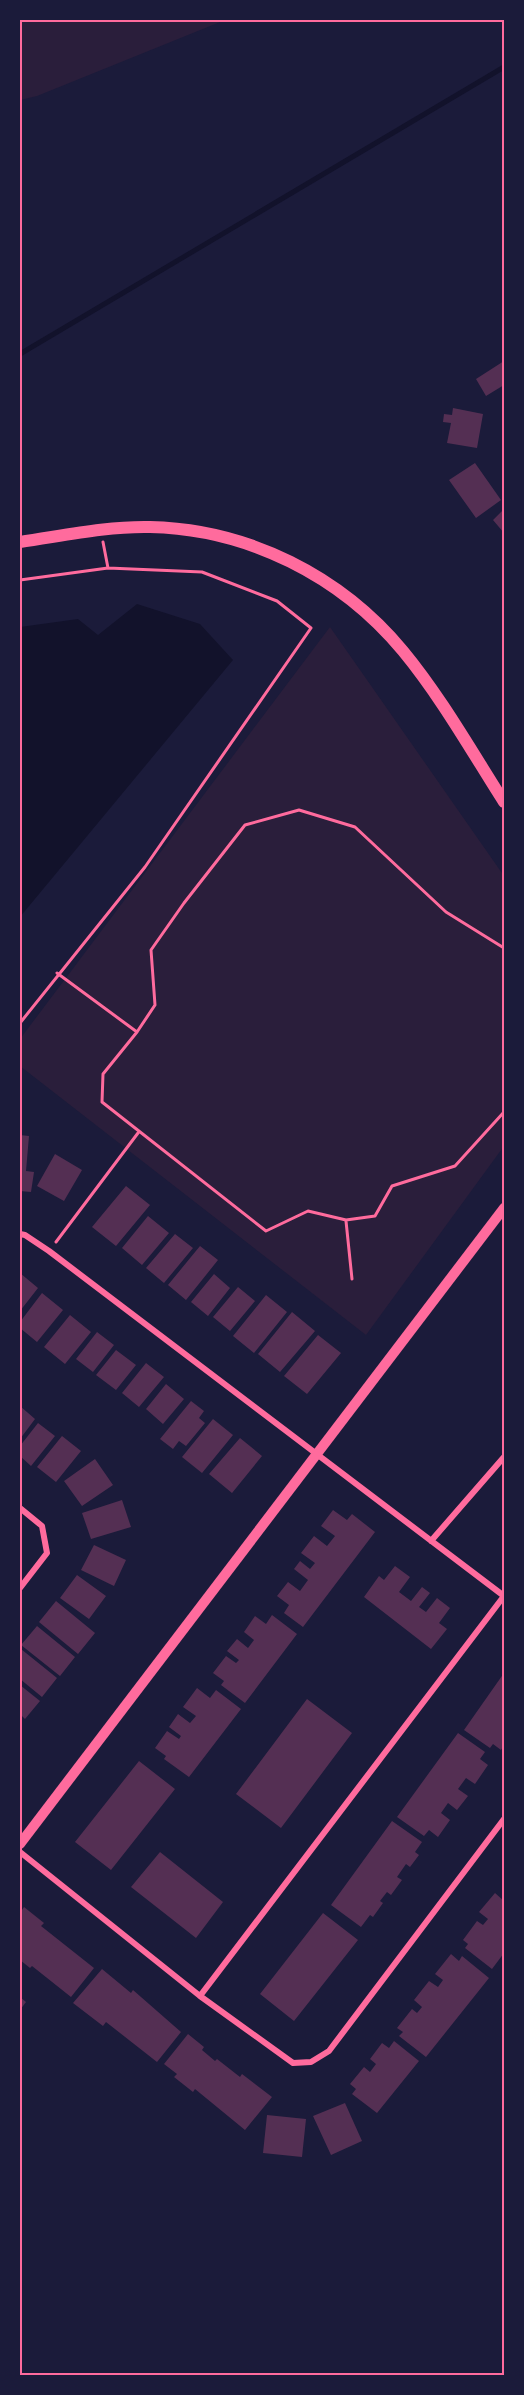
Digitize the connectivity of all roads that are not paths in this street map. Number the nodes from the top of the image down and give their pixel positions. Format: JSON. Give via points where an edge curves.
{"nodes":[{"id":1,"x":20,"y":542,"type":"edge"},
{"id":2,"x":504,"y":802,"type":"edge"},
{"id":3,"x":504,"y":1208,"type":"edge"},
{"id":4,"x":20,"y":1234,"type":"edge"},
{"id":5,"x":315,"y":1454,"type":"junction"},
{"id":6,"x":504,"y":1457,"type":"edge"},
{"id":7,"x":20,"y":1508,"type":"edge"},
{"id":8,"x":431,"y":1541,"type":"junction"},
{"id":9,"x":20,"y":1588,"type":"edge"},
{"id":10,"x":504,"y":1596,"type":"edge"},
{"id":11,"x":504,"y":1819,"type":"edge"},
{"id":12,"x":20,"y":1844,"type":"edge"},
{"id":13,"x":20,"y":1852,"type":"edge"},
{"id":14,"x":200,"y":1996,"type":"junction"}],
"edges":[{"from":1,"to":2,"type":"main road","via":[[101,530],[171,528],[233,540],[283,557],[334,587],[375,621],[412,663]]},
{"from":3,"to":5,"type":"street"},
{"from":4,"to":5,"type":"street","via":[[49,1251]]},
{"from":5,"to":8,"type":"street"},
{"from":5,"to":12,"type":"street"},
{"from":6,"to":8,"type":"street"},
{"from":7,"to":9,"type":"street","via":[[42,1526],[47,1553]]},
{"from":8,"to":10,"type":"street"},
{"from":10,"to":14,"type":"street"},
{"from":11,"to":14,"type":"street","via":[[329,2051],[311,2062],[293,2063]]},
{"from":13,"to":14,"type":"street"}]}
